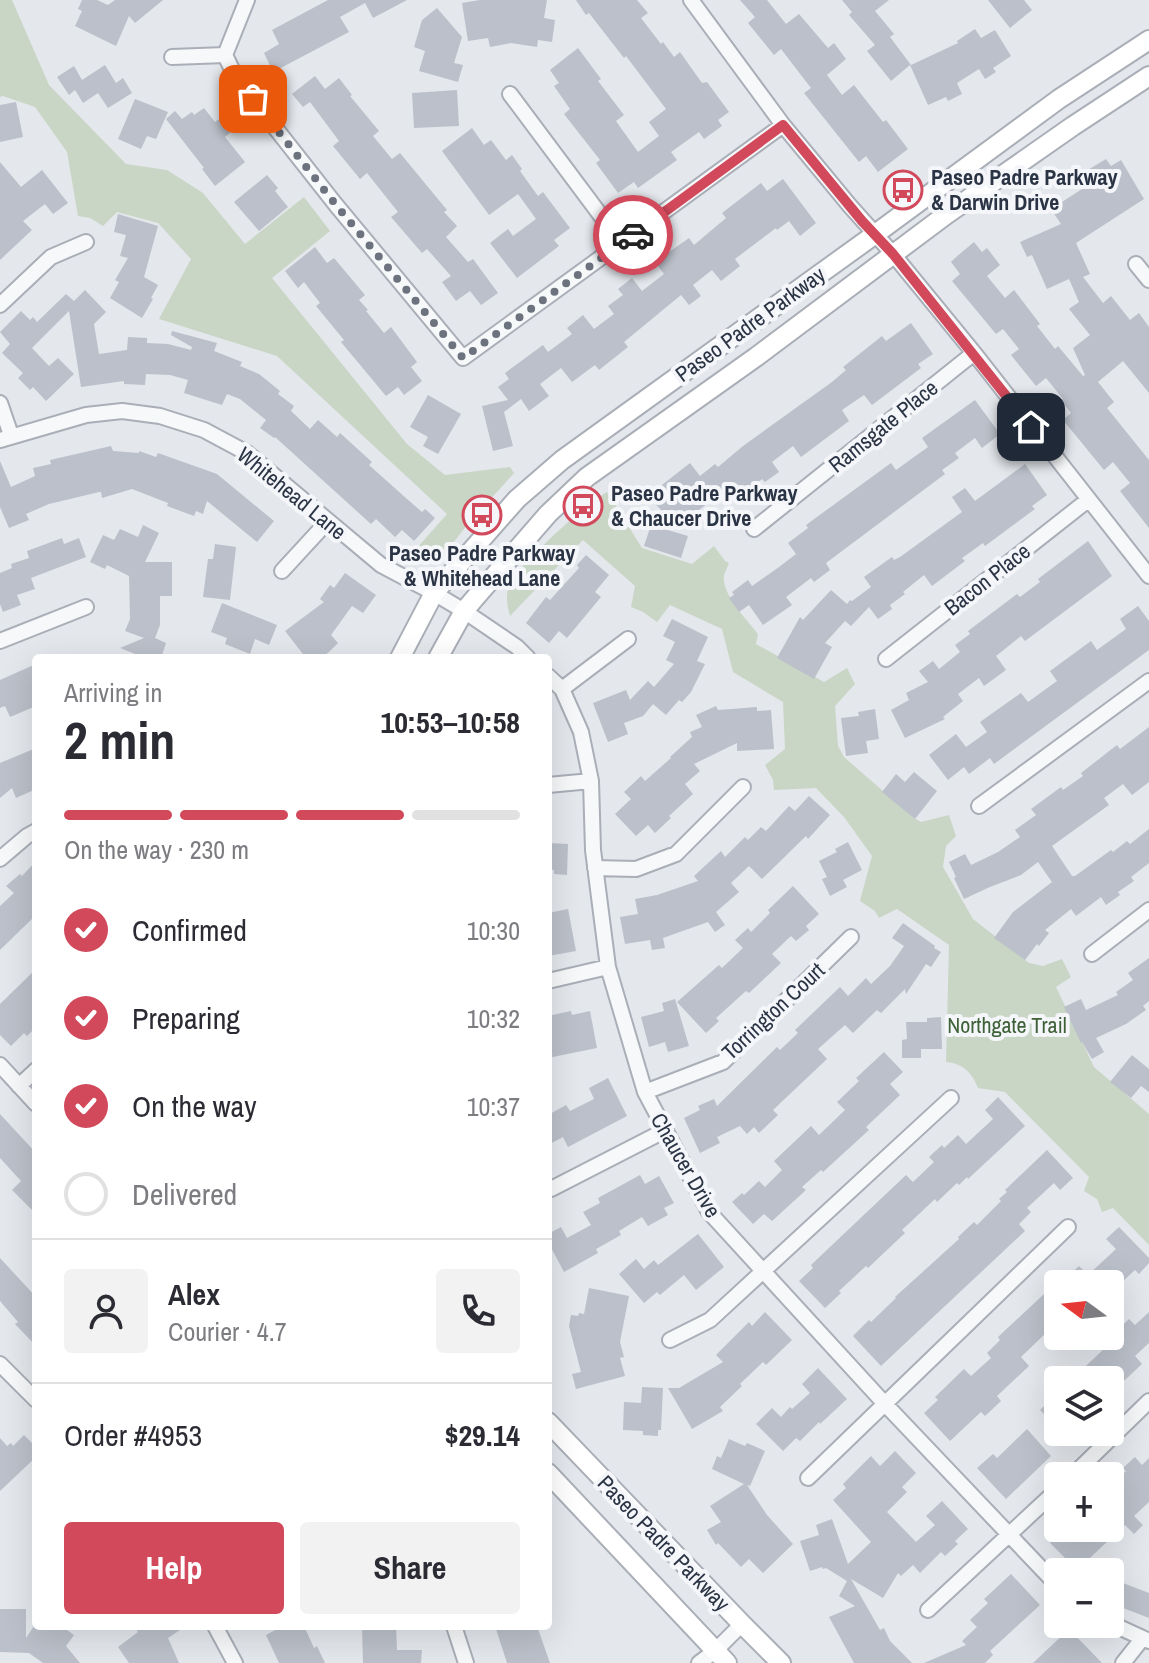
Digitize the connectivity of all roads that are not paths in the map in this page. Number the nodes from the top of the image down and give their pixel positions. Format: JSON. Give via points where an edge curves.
{"nodes":[{"id":1,"x":247,"y":0,"type":"edge"},
{"id":2,"x":691,"y":0,"type":"edge"},
{"id":3,"x":1149,"y":40,"type":"edge"},
{"id":4,"x":225,"y":55,"type":"junction"},
{"id":5,"x":172,"y":57,"type":"dead end"},
{"id":6,"x":1149,"y":76,"type":"edge"},
{"id":7,"x":510,"y":94,"type":"dead end"},
{"id":8,"x":783,"y":125,"type":"junction"},
{"id":9,"x":874,"y":235,"type":"junction"},
{"id":10,"x":86,"y":242,"type":"dead end"},
{"id":11,"x":622,"y":244,"type":"junction"},
{"id":12,"x":893,"y":254,"type":"junction"},
{"id":13,"x":1136,"y":264,"type":"dead end"},
{"id":14,"x":1149,"y":280,"type":"edge"},
{"id":15,"x":0,"y":305,"type":"edge"},
{"id":16,"x":974,"y":353,"type":"junction"},
{"id":17,"x":0,"y":403,"type":"edge"},
{"id":18,"x":6,"y":437,"type":"edge"},
{"id":19,"x":1088,"y":500,"type":"junction"},
{"id":20,"x":328,"y":521,"type":"junction"},
{"id":21,"x":754,"y":529,"type":"dead end"},
{"id":22,"x":282,"y":571,"type":"dead end"},
{"id":23,"x":1149,"y":576,"type":"edge"},
{"id":24,"x":434,"y":593,"type":"junction"},
{"id":25,"x":86,"y":607,"type":"dead end"},
{"id":26,"x":464,"y":611,"type":"junction"},
{"id":27,"x":628,"y":639,"type":"dead end"},
{"id":28,"x":0,"y":641,"type":"edge"},
{"id":29,"x":402,"y":654,"type":"edge"},
{"id":30,"x":440,"y":654,"type":"edge"},
{"id":31,"x":524,"y":654,"type":"edge"},
{"id":32,"x":886,"y":659,"type":"dead end"},
{"id":33,"x":552,"y":680,"type":"edge"},
{"id":34,"x":1149,"y":681,"type":"edge"},
{"id":35,"x":562,"y":689,"type":"junction"},
{"id":36,"x":591,"y":781,"type":"junction"},
{"id":37,"x":552,"y":785,"type":"edge"},
{"id":38,"x":743,"y":787,"type":"dead end"},
{"id":39,"x":979,"y":806,"type":"dead end"},
{"id":40,"x":32,"y":833,"type":"edge"},
{"id":41,"x":0,"y":859,"type":"edge"},
{"id":42,"x":595,"y":868,"type":"junction"},
{"id":43,"x":1149,"y":910,"type":"edge"},
{"id":44,"x":851,"y":937,"type":"dead end"},
{"id":45,"x":1092,"y":954,"type":"dead end"},
{"id":46,"x":608,"y":967,"type":"junction"},
{"id":47,"x":552,"y":980,"type":"edge"},
{"id":48,"x":0,"y":1065,"type":"edge"},
{"id":49,"x":32,"y":1074,"type":"edge"},
{"id":50,"x":19,"y":1086,"type":"junction"},
{"id":51,"x":645,"y":1092,"type":"junction"},
{"id":52,"x":951,"y":1098,"type":"dead end"},
{"id":53,"x":32,"y":1100,"type":"edge"},
{"id":54,"x":664,"y":1131,"type":"junction"},
{"id":55,"x":552,"y":1188,"type":"edge"},
{"id":56,"x":1068,"y":1227,"type":"dead end"},
{"id":57,"x":763,"y":1271,"type":"junction"},
{"id":58,"x":670,"y":1340,"type":"dead end"},
{"id":59,"x":3,"y":1373,"type":"edge"},
{"id":60,"x":32,"y":1397,"type":"edge"},
{"id":61,"x":1149,"y":1401,"type":"edge"},
{"id":62,"x":885,"y":1404,"type":"junction"},
{"id":63,"x":552,"y":1426,"type":"edge"},
{"id":64,"x":1086,"y":1462,"type":"edge"},
{"id":65,"x":552,"y":1477,"type":"edge"},
{"id":66,"x":808,"y":1478,"type":"dead end"},
{"id":67,"x":1044,"y":1502,"type":"edge"},
{"id":68,"x":1009,"y":1536,"type":"junction"},
{"id":69,"x":1044,"y":1572,"type":"edge"},
{"id":70,"x":928,"y":1610,"type":"dead end"},
{"id":71,"x":742,"y":1624,"type":"junction"},
{"id":72,"x":217,"y":1630,"type":"edge"},
{"id":73,"x":455,"y":1630,"type":"edge"},
{"id":74,"x":1124,"y":1630,"type":"edge"},
{"id":75,"x":1146,"y":1640,"type":"edge"},
{"id":76,"x":721,"y":1657,"type":"edge"},
{"id":77,"x":235,"y":1663,"type":"edge"},
{"id":78,"x":466,"y":1663,"type":"edge"},
{"id":79,"x":699,"y":1663,"type":"edge"},
{"id":80,"x":781,"y":1663,"type":"edge"},
{"id":81,"x":1123,"y":1663,"type":"edge"}],
"edges":[{"from":1,"to":4,"type":"street"},
{"from":2,"to":8,"type":"street"},
{"from":3,"to":9,"type":"main road","name":"Paseo Padre Parkway"},
{"from":4,"to":5,"type":"street"},
{"from":4,"to":11,"type":"street","via":[[236,78],[463,358]]},
{"from":6,"to":12,"type":"main road","name":"Paseo Padre Parkway"},
{"from":7,"to":11,"type":"street"},
{"from":8,"to":9,"type":"street"},
{"from":8,"to":11,"type":"street"},
{"from":9,"to":12,"type":"street"},
{"from":9,"to":24,"type":"main road","name":"Paseo Padre Parkway","via":[[562,460],[517,499]]},
{"from":10,"to":15,"type":"street","via":[[51,257]]},
{"from":12,"to":16,"type":"street"},
{"from":12,"to":26,"type":"main road","name":"Paseo Padre Parkway","via":[[587,477]]},
{"from":13,"to":14,"type":"street"},
{"from":16,"to":19,"type":"street"},
{"from":16,"to":21,"type":"street","name":"Ramsgate Place"},
{"from":17,"to":18,"type":"street"},
{"from":18,"to":20,"type":"street","name":"Whitehead Lane","via":[[86,415],[122,411],[160,416],[204,430],[247,453]]},
{"from":19,"to":23,"type":"street"},
{"from":19,"to":32,"type":"street","name":"Bacon Place"},
{"from":20,"to":22,"type":"street"},
{"from":20,"to":24,"type":"street","name":"Whitehead Lane","via":[[381,565]]},
{"from":24,"to":26,"type":"street"},
{"from":24,"to":29,"type":"main road","name":"Paseo Padre Parkway"},
{"from":25,"to":28,"type":"street"},
{"from":26,"to":30,"type":"main road","name":"Paseo Padre Parkway"},
{"from":26,"to":31,"type":"street"},
{"from":27,"to":35,"type":"street"},
{"from":33,"to":35,"type":"street","name":"Chaucer Drive"},
{"from":34,"to":39,"type":"street"},
{"from":35,"to":36,"type":"street","name":"Chaucer Drive","via":[[581,732]]},
{"from":36,"to":37,"type":"street"},
{"from":36,"to":42,"type":"street","name":"Chaucer Drive"},
{"from":38,"to":42,"type":"street","via":[[676,854],[636,869]]},
{"from":40,"to":41,"type":"street"},
{"from":42,"to":46,"type":"street","name":"Chaucer Drive"},
{"from":43,"to":45,"type":"street"},
{"from":44,"to":51,"type":"street","name":"Torrington Court","via":[[723,1062]]},
{"from":46,"to":47,"type":"street"},
{"from":46,"to":51,"type":"street","name":"Chaucer Drive"},
{"from":48,"to":50,"type":"street"},
{"from":49,"to":50,"type":"street"},
{"from":50,"to":53,"type":"street"},
{"from":51,"to":54,"type":"street","name":"Chaucer Drive"},
{"from":52,"to":57,"type":"street"},
{"from":54,"to":55,"type":"street"},
{"from":54,"to":57,"type":"street","name":"Chaucer Drive","via":[[709,1212]]},
{"from":56,"to":62,"type":"street"},
{"from":57,"to":58,"type":"street","via":[[710,1320]]},
{"from":57,"to":62,"type":"street","name":"Chaucer Drive"},
{"from":59,"to":60,"type":"street"},
{"from":61,"to":64,"type":"street"},
{"from":62,"to":66,"type":"street"},
{"from":62,"to":68,"type":"street","name":"Chaucer Drive"},
{"from":63,"to":71,"type":"main road","name":"Paseo Padre Parkway"},
{"from":65,"to":76,"type":"main road","name":"Paseo Padre Parkway"},
{"from":67,"to":68,"type":"street"},
{"from":68,"to":69,"type":"street","name":"Chaucer Drive"},
{"from":68,"to":70,"type":"street"},
{"from":71,"to":76,"type":"street"},
{"from":71,"to":80,"type":"main road","name":"Paseo Padre Parkway"},
{"from":72,"to":77,"type":"street"},
{"from":73,"to":78,"type":"street"},
{"from":74,"to":75,"type":"street"},
{"from":75,"to":81,"type":"street"},
{"from":76,"to":79,"type":"street"}]}
